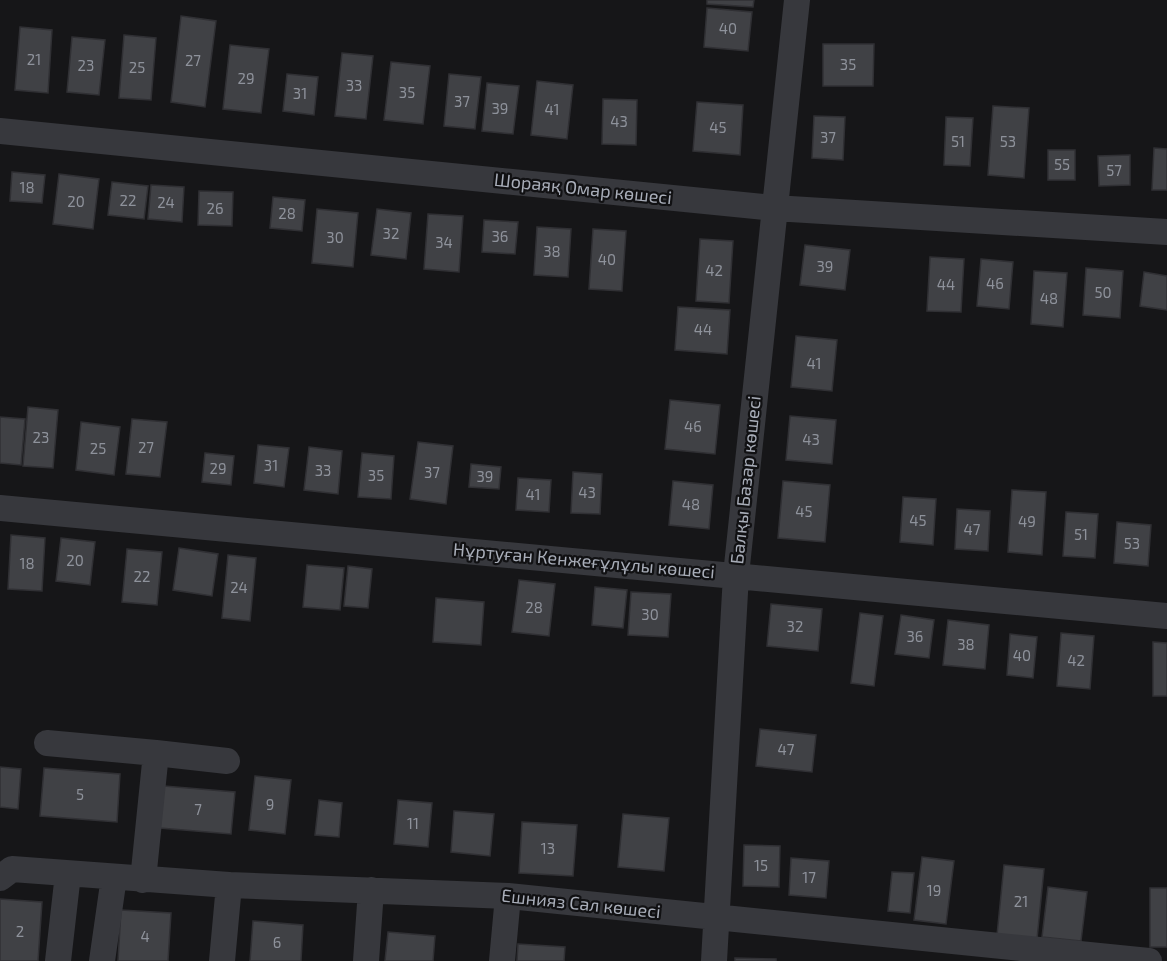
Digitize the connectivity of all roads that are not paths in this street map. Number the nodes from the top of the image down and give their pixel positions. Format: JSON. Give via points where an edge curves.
{"nodes":[{"id":1,"x":797,"y":0,"type":"edge"},
{"id":2,"x":0,"y":131,"type":"edge"},
{"id":3,"x":774,"y":208,"type":"junction"},
{"id":4,"x":1167,"y":232,"type":"edge"},
{"id":5,"x":0,"y":508,"type":"edge"},
{"id":6,"x":736,"y":575,"type":"junction"},
{"id":7,"x":1167,"y":616,"type":"edge"},
{"id":8,"x":47,"y":743,"type":"dead end"},
{"id":9,"x":156,"y":753,"type":"junction"},
{"id":10,"x":227,"y":760,"type":"dead end"},
{"id":11,"x":68,"y":873,"type":"junction"},
{"id":12,"x":6,"y":874,"type":"edge"},
{"id":13,"x":114,"y":877,"type":"junction"},
{"id":14,"x":143,"y":880,"type":"junction"},
{"id":15,"x":229,"y":885,"type":"junction"},
{"id":16,"x":371,"y":890,"type":"junction"},
{"id":17,"x":508,"y":896,"type":"junction"},
{"id":18,"x":716,"y":918,"type":"junction"},
{"id":19,"x":58,"y":961,"type":"edge"},
{"id":20,"x":102,"y":961,"type":"edge"},
{"id":21,"x":222,"y":961,"type":"edge"},
{"id":22,"x":366,"y":961,"type":"edge"},
{"id":23,"x":502,"y":961,"type":"edge"},
{"id":24,"x":714,"y":961,"type":"edge"},
{"id":25,"x":1149,"y":961,"type":"edge"}],
"edges":[{"from":1,"to":3,"type":"street","name":"Балқы Базар көшесі"},
{"from":2,"to":3,"type":"street","name":"Шораяқ Омар көшесі"},
{"from":3,"to":4,"type":"street","name":"Шораяқ Омар көшесі"},
{"from":3,"to":6,"type":"street","name":"Балқы Базар көшесі"},
{"from":5,"to":6,"type":"street","name":"Нұртуған Кенжеғұлұлы көшесі"},
{"from":6,"to":7,"type":"street","name":"Нұртуған Кенжеғұлұлы көшесі"},
{"from":6,"to":18,"type":"street","name":"Балқы Базар көшесі"},
{"from":8,"to":9,"type":"street"},
{"from":9,"to":10,"type":"street"},
{"from":9,"to":14,"type":"street"},
{"from":11,"to":12,"type":"street","name":"Ешнияз Сал көшесі"},
{"from":11,"to":13,"type":"street","name":"Ешнияз Сал көшесі"},
{"from":11,"to":19,"type":"street"},
{"from":13,"to":14,"type":"street","name":"Ешнияз Сал көшесі"},
{"from":13,"to":20,"type":"street"},
{"from":14,"to":15,"type":"street","name":"Ешнияз Сал көшесі"},
{"from":15,"to":16,"type":"street","name":"Ешнияз Сал көшесі"},
{"from":15,"to":21,"type":"street"},
{"from":16,"to":17,"type":"street","name":"Ешнияз Сал көшесі"},
{"from":16,"to":22,"type":"street"},
{"from":17,"to":18,"type":"street","name":"Ешнияз Сал көшесі"},
{"from":17,"to":23,"type":"street"},
{"from":18,"to":24,"type":"street","name":"Балқы Базар көшесі"},
{"from":18,"to":25,"type":"street","name":"Ешнияз Сал көшесі"}]}
